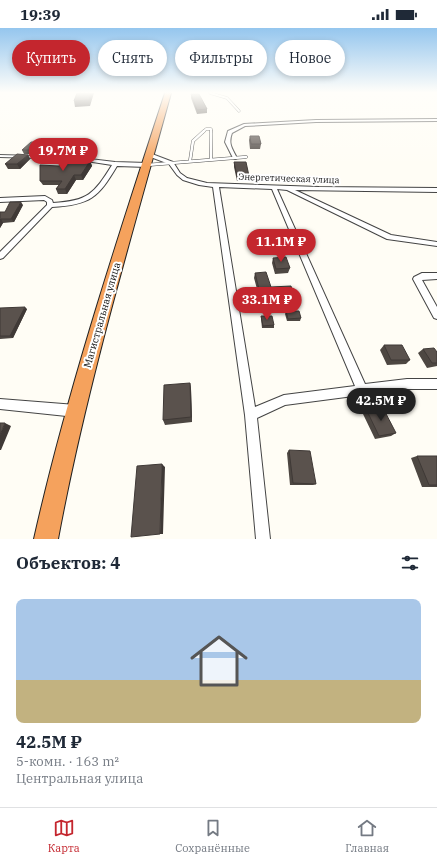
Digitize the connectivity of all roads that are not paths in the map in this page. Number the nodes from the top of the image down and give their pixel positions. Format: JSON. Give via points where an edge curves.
{"nodes":[{"id":1,"x":161,"y":117,"type":"edge"},
{"id":2,"x":436,"y":120,"type":"edge"},
{"id":3,"x":0,"y":156,"type":"edge"},
{"id":4,"x":235,"y":158,"type":"junction"},
{"id":5,"x":246,"y":158,"type":"dead end"},
{"id":6,"x":149,"y":160,"type":"junction"},
{"id":7,"x":210,"y":160,"type":"junction"},
{"id":8,"x":190,"y":161,"type":"junction"},
{"id":9,"x":171,"y":163,"type":"junction"},
{"id":10,"x":115,"y":164,"type":"junction"},
{"id":11,"x":216,"y":185,"type":"junction"},
{"id":12,"x":274,"y":188,"type":"junction"},
{"id":13,"x":288,"y":188,"type":"junction"},
{"id":14,"x":437,"y":190,"type":"edge"},
{"id":15,"x":0,"y":200,"type":"edge"},
{"id":16,"x":50,"y":205,"type":"junction"},
{"id":17,"x":437,"y":244,"type":"edge"},
{"id":18,"x":0,"y":256,"type":"edge"},
{"id":19,"x":437,"y":276,"type":"edge"},
{"id":20,"x":437,"y":316,"type":"edge"},
{"id":21,"x":437,"y":384,"type":"edge"},
{"id":22,"x":362,"y":390,"type":"junction"},
{"id":23,"x":0,"y":404,"type":"edge"},
{"id":24,"x":76,"y":411,"type":"junction"},
{"id":25,"x":251,"y":415,"type":"junction"},
{"id":26,"x":46,"y":539,"type":"edge"},
{"id":27,"x":263,"y":539,"type":"edge"}],
"edges":[{"from":1,"to":6,"type":"highway","name":"Магистральная улица"},
{"from":2,"to":4,"type":"street","via":[[308,121],[244,125],[230,132],[228,137],[227,142]]},
{"from":3,"to":10,"type":"street","name":"Энергетическая улица","via":[[73,158]]},
{"from":4,"to":5,"type":"lane"},
{"from":4,"to":7,"type":"lane"},
{"from":6,"to":9,"type":"street","name":"Энергетическая улица"},
{"from":6,"to":9,"type":"lane"},
{"from":6,"to":10,"type":"street","name":"Энергетическая улица"},
{"from":6,"to":24,"type":"highway","name":"Магистральная улица","via":[[97,329]]},
{"from":7,"to":8,"type":"lane"},
{"from":7,"to":8,"type":"lane","via":[[211,129],[206,129],[193,141]]},
{"from":8,"to":9,"type":"lane"},
{"from":9,"to":11,"type":"street","name":"Энергетическая улица","via":[[183,178]]},
{"from":10,"to":16,"type":"street","via":[[93,196],[70,205]]},
{"from":11,"to":12,"type":"street","name":"Энергетическая улица"},
{"from":11,"to":25,"type":"street"},
{"from":12,"to":13,"type":"street","name":"Энергетическая улица"},
{"from":12,"to":22,"type":"street"},
{"from":13,"to":14,"type":"street","name":"Энергетическая улица"},
{"from":13,"to":17,"type":"street","via":[[389,237]]},
{"from":15,"to":16,"type":"street","via":[[45,198],[50,201]]},
{"from":16,"to":18,"type":"street"},
{"from":19,"to":20,"type":"street","via":[[422,276],[417,279]]},
{"from":21,"to":22,"type":"street","via":[[407,384]]},
{"from":22,"to":25,"type":"street","via":[[284,400]]},
{"from":23,"to":24,"type":"street"},
{"from":24,"to":26,"type":"highway","name":"Магистральная улица","via":[[60,470]]},
{"from":25,"to":27,"type":"street"}]}
